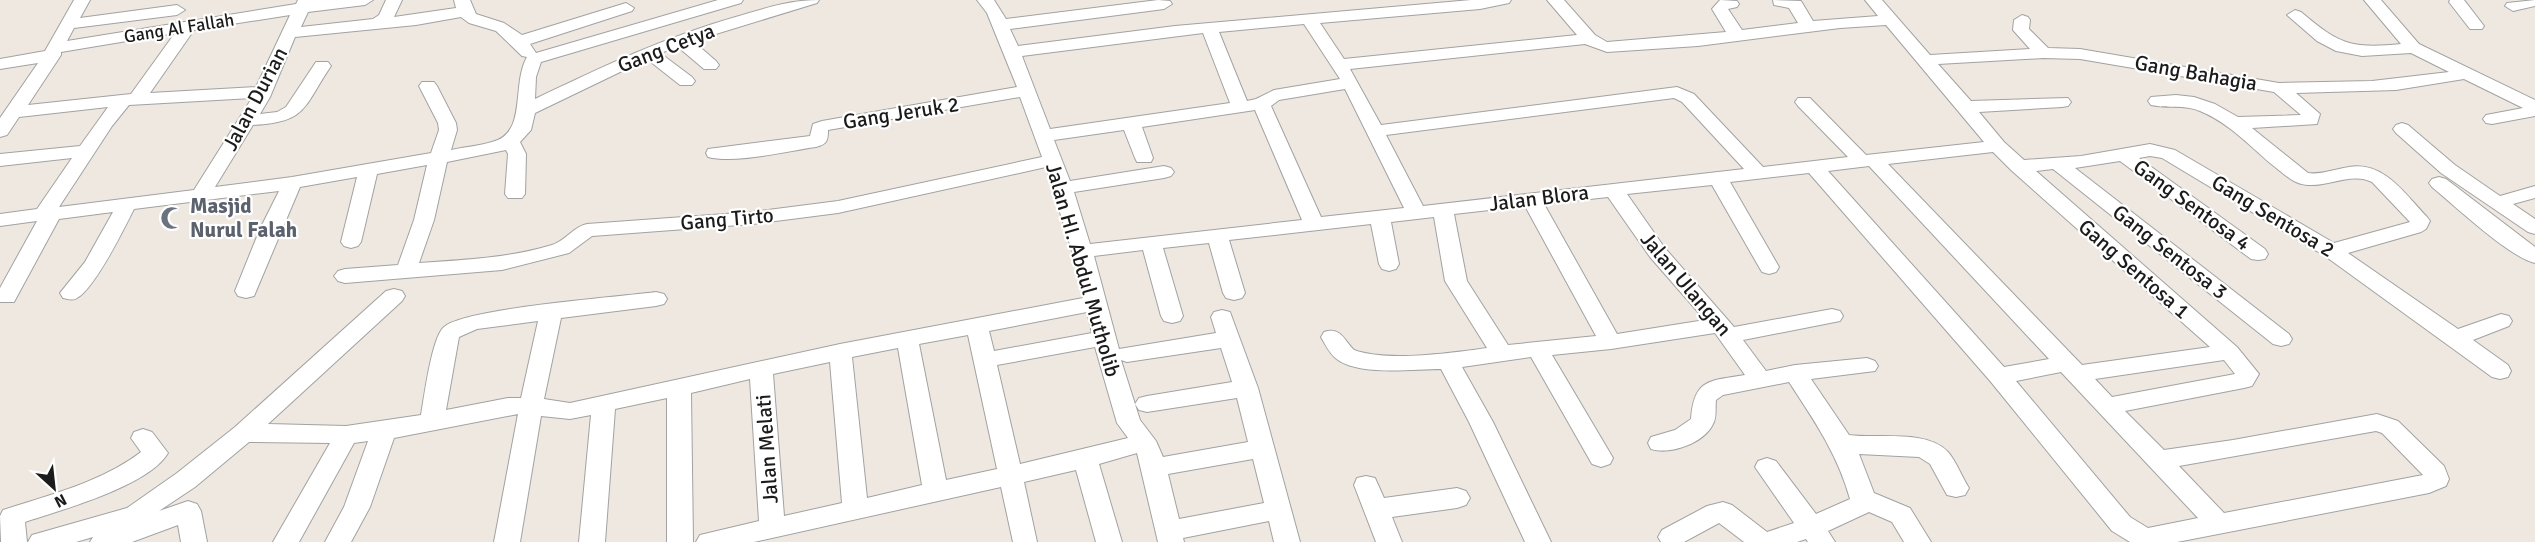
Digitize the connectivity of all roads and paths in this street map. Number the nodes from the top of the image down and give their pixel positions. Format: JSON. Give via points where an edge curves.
{"nodes":[{"id":1,"x":82,"y":0,"type":"edge"},
{"id":2,"x":365,"y":0,"type":"edge"},
{"id":3,"x":393,"y":0,"type":"edge"},
{"id":4,"x":735,"y":0,"type":"edge"},
{"id":5,"x":811,"y":0,"type":"edge"},
{"id":6,"x":985,"y":0,"type":"edge"},
{"id":7,"x":1503,"y":0,"type":"edge"},
{"id":8,"x":1555,"y":0,"type":"edge"},
{"id":9,"x":1728,"y":0,"type":"edge"},
{"id":10,"x":1873,"y":0,"type":"edge"},
{"id":11,"x":2372,"y":0,"type":"edge"},
{"id":12,"x":2454,"y":1,"type":"edge"},
{"id":13,"x":2535,"y":1,"type":"edge"},
{"id":14,"x":1478,"y":2,"type":"edge"},
{"id":15,"x":1780,"y":2,"type":"dead end"},
{"id":16,"x":303,"y":4,"type":"edge"},
{"id":17,"x":623,"y":4,"type":"edge"},
{"id":18,"x":1164,"y":4,"type":"dead end"},
{"id":19,"x":463,"y":6,"type":"edge"},
{"id":20,"x":1082,"y":6,"type":"edge"},
{"id":21,"x":2513,"y":6,"type":"dead end"},
{"id":22,"x":177,"y":9,"type":"dead end"},
{"id":23,"x":2295,"y":15,"type":"dead end"},
{"id":24,"x":1309,"y":20,"type":"junction"},
{"id":25,"x":1890,"y":20,"type":"junction"},
{"id":26,"x":2022,"y":20,"type":"dead end"},
{"id":27,"x":68,"y":24,"type":"junction"},
{"id":28,"x":378,"y":24,"type":"junction"},
{"id":29,"x":1000,"y":25,"type":"junction"},
{"id":30,"x":189,"y":26,"type":"junction"},
{"id":31,"x":2476,"y":26,"type":"dead end"},
{"id":32,"x":1808,"y":27,"type":"junction"},
{"id":33,"x":1209,"y":28,"type":"junction"},
{"id":34,"x":635,"y":29,"type":"junction"},
{"id":35,"x":290,"y":33,"type":"junction"},
{"id":36,"x":1737,"y":36,"type":"junction"},
{"id":37,"x":1590,"y":39,"type":"junction"},
{"id":38,"x":681,"y":40,"type":"junction"},
{"id":39,"x":519,"y":42,"type":"junction"},
{"id":40,"x":2413,"y":48,"type":"junction"},
{"id":41,"x":55,"y":51,"type":"junction"},
{"id":42,"x":648,"y":52,"type":"junction"},
{"id":43,"x":1012,"y":52,"type":"junction"},
{"id":44,"x":2043,"y":53,"type":"junction"},
{"id":45,"x":534,"y":59,"type":"junction"},
{"id":46,"x":1926,"y":60,"type":"junction"},
{"id":47,"x":0,"y":64,"type":"edge"},
{"id":48,"x":710,"y":65,"type":"dead end"},
{"id":49,"x":1339,"y":65,"type":"junction"},
{"id":50,"x":322,"y":66,"type":"dead end"},
{"id":51,"x":2464,"y":74,"type":"junction"},
{"id":52,"x":686,"y":81,"type":"dead end"},
{"id":53,"x":1352,"y":83,"type":"junction"},
{"id":54,"x":428,"y":86,"type":"dead end"},
{"id":55,"x":2278,"y":88,"type":"junction"},
{"id":56,"x":1027,"y":91,"type":"junction"},
{"id":57,"x":262,"y":92,"type":"junction"},
{"id":58,"x":130,"y":100,"type":"junction"},
{"id":59,"x":2157,"y":101,"type":"dead end"},
{"id":60,"x":1804,"y":102,"type":"dead end"},
{"id":61,"x":2061,"y":102,"type":"dead end"},
{"id":62,"x":1261,"y":104,"type":"junction"},
{"id":63,"x":12,"y":106,"type":"edge"},
{"id":64,"x":1241,"y":107,"type":"junction"},
{"id":65,"x":1966,"y":107,"type":"junction"},
{"id":66,"x":2535,"y":109,"type":"edge"},
{"id":67,"x":526,"y":110,"type":"junction"},
{"id":68,"x":2492,"y":119,"type":"dead end"},
{"id":69,"x":248,"y":120,"type":"junction"},
{"id":70,"x":1131,"y":123,"type":"junction"},
{"id":71,"x":2234,"y":123,"type":"junction"},
{"id":72,"x":2402,"y":129,"type":"dead end"},
{"id":73,"x":0,"y":131,"type":"edge"},
{"id":74,"x":1375,"y":131,"type":"junction"},
{"id":75,"x":1043,"y":136,"type":"junction"},
{"id":76,"x":511,"y":142,"type":"junction"},
{"id":77,"x":1997,"y":146,"type":"junction"},
{"id":78,"x":86,"y":151,"type":"junction"},
{"id":79,"x":715,"y":153,"type":"dead end"},
{"id":80,"x":2125,"y":156,"type":"junction"},
{"id":81,"x":1144,"y":158,"type":"dead end"},
{"id":82,"x":438,"y":159,"type":"junction"},
{"id":83,"x":0,"y":160,"type":"edge"},
{"id":84,"x":1052,"y":160,"type":"junction"},
{"id":85,"x":1867,"y":160,"type":"junction"},
{"id":86,"x":2059,"y":165,"type":"junction"},
{"id":87,"x":1814,"y":166,"type":"junction"},
{"id":88,"x":2018,"y":166,"type":"junction"},
{"id":89,"x":368,"y":170,"type":"junction"},
{"id":90,"x":1164,"y":172,"type":"dead end"},
{"id":91,"x":1758,"y":173,"type":"junction"},
{"id":92,"x":1718,"y":177,"type":"junction"},
{"id":93,"x":292,"y":183,"type":"junction"},
{"id":94,"x":2439,"y":183,"type":"dead end"},
{"id":95,"x":1063,"y":188,"type":"junction"},
{"id":96,"x":1614,"y":189,"type":"junction"},
{"id":97,"x":2535,"y":192,"type":"edge"},
{"id":98,"x":515,"y":194,"type":"dead end"},
{"id":99,"x":200,"y":196,"type":"junction"},
{"id":100,"x":1531,"y":199,"type":"junction"},
{"id":101,"x":2499,"y":202,"type":"junction"},
{"id":102,"x":126,"y":206,"type":"junction"},
{"id":103,"x":1443,"y":209,"type":"junction"},
{"id":104,"x":1416,"y":212,"type":"junction"},
{"id":105,"x":48,"y":213,"type":"junction"},
{"id":106,"x":1380,"y":216,"type":"junction"},
{"id":107,"x":0,"y":220,"type":"edge"},
{"id":108,"x":1314,"y":224,"type":"junction"},
{"id":109,"x":2535,"y":228,"type":"edge"},
{"id":110,"x":1217,"y":235,"type":"junction"},
{"id":111,"x":351,"y":242,"type":"dead end"},
{"id":112,"x":1151,"y":243,"type":"junction"},
{"id":113,"x":1082,"y":251,"type":"junction"},
{"id":114,"x":2332,"y":251,"type":"junction"},
{"id":115,"x":2258,"y":254,"type":"dead end"},
{"id":116,"x":2535,"y":257,"type":"edge"},
{"id":117,"x":1389,"y":264,"type":"dead end"},
{"id":118,"x":1769,"y":267,"type":"dead end"},
{"id":119,"x":406,"y":271,"type":"junction"},
{"id":120,"x":345,"y":276,"type":"dead end"},
{"id":121,"x":246,"y":291,"type":"dead end"},
{"id":122,"x":71,"y":293,"type":"dead end"},
{"id":123,"x":1234,"y":293,"type":"dead end"},
{"id":124,"x":394,"y":296,"type":"dead end"},
{"id":125,"x":6,"y":297,"type":"dead end"},
{"id":126,"x":656,"y":299,"type":"dead end"},
{"id":127,"x":1095,"y":303,"type":"junction"},
{"id":128,"x":551,"y":313,"type":"junction"},
{"id":129,"x":1172,"y":316,"type":"dead end"},
{"id":130,"x":1832,"y":316,"type":"dead end"},
{"id":131,"x":2501,"y":321,"type":"dead end"},
{"id":132,"x":977,"y":325,"type":"junction"},
{"id":133,"x":1725,"y":330,"type":"junction"},
{"id":134,"x":1332,"y":337,"type":"dead end"},
{"id":135,"x":1104,"y":338,"type":"junction"},
{"id":136,"x":2456,"y":338,"type":"junction"},
{"id":137,"x":907,"y":339,"type":"junction"},
{"id":138,"x":2281,"y":339,"type":"dead end"},
{"id":139,"x":1611,"y":342,"type":"junction"},
{"id":140,"x":1538,"y":349,"type":"junction"},
{"id":141,"x":840,"y":352,"type":"junction"},
{"id":142,"x":2229,"y":352,"type":"junction"},
{"id":143,"x":1501,"y":353,"type":"junction"},
{"id":144,"x":1127,"y":354,"type":"dead end"},
{"id":145,"x":985,"y":360,"type":"junction"},
{"id":146,"x":1448,"y":361,"type":"junction"},
{"id":147,"x":1867,"y":366,"type":"dead end"},
{"id":148,"x":2072,"y":369,"type":"junction"},
{"id":149,"x":761,"y":370,"type":"junction"},
{"id":150,"x":2500,"y":371,"type":"dead end"},
{"id":151,"x":1794,"y":373,"type":"junction"},
{"id":152,"x":1999,"y":376,"type":"junction"},
{"id":153,"x":1759,"y":378,"type":"junction"},
{"id":154,"x":679,"y":387,"type":"junction"},
{"id":155,"x":1246,"y":388,"type":"junction"},
{"id":156,"x":604,"y":404,"type":"junction"},
{"id":157,"x":1148,"y":404,"type":"dead end"},
{"id":158,"x":531,"y":406,"type":"junction"},
{"id":159,"x":2106,"y":406,"type":"junction"},
{"id":160,"x":432,"y":420,"type":"junction"},
{"id":161,"x":384,"y":432,"type":"junction"},
{"id":162,"x":243,"y":433,"type":"junction"},
{"id":163,"x":346,"y":435,"type":"junction"},
{"id":164,"x":142,"y":438,"type":"dead end"},
{"id":165,"x":1841,"y":442,"type":"junction"},
{"id":166,"x":1143,"y":443,"type":"junction"},
{"id":167,"x":1660,"y":443,"type":"dead end"},
{"id":168,"x":1262,"y":448,"type":"junction"},
{"id":169,"x":1601,"y":458,"type":"dead end"},
{"id":170,"x":1085,"y":459,"type":"junction"},
{"id":171,"x":2158,"y":460,"type":"junction"},
{"id":172,"x":1167,"y":465,"type":"dead end"},
{"id":173,"x":1767,"y":467,"type":"dead end"},
{"id":174,"x":1011,"y":476,"type":"junction"},
{"id":175,"x":1366,"y":485,"type":"dead end"},
{"id":176,"x":1956,"y":488,"type":"dead end"},
{"id":177,"x":1861,"y":490,"type":"junction"},
{"id":178,"x":936,"y":492,"type":"junction"},
{"id":179,"x":1457,"y":498,"type":"dead end"},
{"id":180,"x":855,"y":509,"type":"junction"},
{"id":181,"x":1376,"y":509,"type":"junction"},
{"id":182,"x":1278,"y":510,"type":"junction"},
{"id":183,"x":9,"y":522,"type":"edge"},
{"id":184,"x":2220,"y":525,"type":"junction"},
{"id":185,"x":772,"y":528,"type":"junction"},
{"id":186,"x":1817,"y":534,"type":"edge"},
{"id":187,"x":1177,"y":535,"type":"edge"},
{"id":188,"x":1671,"y":537,"type":"dead end"},
{"id":189,"x":1786,"y":539,"type":"edge"},
{"id":190,"x":1025,"y":540,"type":"dead end"},
{"id":191,"x":41,"y":542,"type":"edge"},
{"id":192,"x":103,"y":542,"type":"edge"},
{"id":193,"x":194,"y":542,"type":"edge"},
{"id":194,"x":286,"y":542,"type":"edge"},
{"id":195,"x":338,"y":542,"type":"edge"},
{"id":196,"x":507,"y":542,"type":"edge"},
{"id":197,"x":592,"y":542,"type":"edge"},
{"id":198,"x":680,"y":542,"type":"edge"},
{"id":199,"x":710,"y":542,"type":"edge"},
{"id":200,"x":1109,"y":542,"type":"edge"},
{"id":201,"x":1287,"y":542,"type":"edge"},
{"id":202,"x":1389,"y":542,"type":"edge"},
{"id":203,"x":1538,"y":542,"type":"edge"},
{"id":204,"x":1918,"y":542,"type":"edge"}],
"edges":[{"from":1,"to":27,"type":"street"},
{"from":2,"to":16,"type":"street","name":"Gang Al Fallah"},
{"from":3,"to":28,"type":"street","via":[[386,17]]},
{"from":4,"to":34,"type":"street"},
{"from":5,"to":38,"type":"street","name":"Gang Cetya"},
{"from":6,"to":29,"type":"street","name":"Jalan HI. Abdul Mutholib"},
{"from":7,"to":14,"type":"street"},
{"from":8,"to":37,"type":"street"},
{"from":9,"to":36,"type":"street","via":[[1731,4],[1720,9]]},
{"from":10,"to":25,"type":"street"},
{"from":11,"to":40,"type":"street"},
{"from":12,"to":31,"type":"street"},
{"from":13,"to":21,"type":"street"},
{"from":14,"to":24,"type":"street"},
{"from":15,"to":32,"type":"street","via":[[1795,4]]},
{"from":16,"to":30,"type":"street","name":"Gang Al Fallah"},
{"from":16,"to":35,"type":"street","name":"Jalan Durian"},
{"from":17,"to":34,"type":"street"},
{"from":17,"to":39,"type":"street"},
{"from":18,"to":20,"type":"street"},
{"from":19,"to":28,"type":"street"},
{"from":19,"to":39,"type":"street","via":[[473,20],[499,26]]},
{"from":20,"to":29,"type":"street"},
{"from":22,"to":27,"type":"street"},
{"from":23,"to":40,"type":"street","via":[[2342,47]]},
{"from":24,"to":33,"type":"street"},
{"from":24,"to":49,"type":"street"},
{"from":25,"to":32,"type":"street"},
{"from":25,"to":46,"type":"street"},
{"from":26,"to":44,"type":"street","via":[[2021,30]]},
{"from":27,"to":41,"type":"street"},
{"from":28,"to":35,"type":"street"},
{"from":29,"to":43,"type":"street","name":"Jalan HI. Abdul Mutholib"},
{"from":30,"to":41,"type":"street","name":"Gang Al Fallah"},
{"from":30,"to":58,"type":"street"},
{"from":32,"to":36,"type":"street"},
{"from":33,"to":43,"type":"street"},
{"from":33,"to":64,"type":"street"},
{"from":34,"to":45,"type":"street"},
{"from":35,"to":57,"type":"street","name":"Jalan Durian"},
{"from":36,"to":37,"type":"street","via":[[1607,47]]},
{"from":37,"to":49,"type":"street"},
{"from":38,"to":42,"type":"street","name":"Gang Cetya"},
{"from":38,"to":48,"type":"street"},
{"from":39,"to":45,"type":"street"},
{"from":40,"to":51,"type":"street"},
{"from":41,"to":47,"type":"street","name":"Gang Al Fallah"},
{"from":41,"to":63,"type":"street"},
{"from":42,"to":52,"type":"street"},
{"from":42,"to":67,"type":"street","name":"Gang Cetya"},
{"from":43,"to":56,"type":"street","name":"Jalan HI. Abdul Mutholib"},
{"from":44,"to":46,"type":"street","name":"Gang Bahagia"},
{"from":44,"to":55,"type":"street","name":"Gang Bahagia","via":[[2080,54]]},
{"from":45,"to":67,"type":"street","via":[[527,81]]},
{"from":46,"to":65,"type":"street"},
{"from":49,"to":53,"type":"street"},
{"from":50,"to":69,"type":"street","via":[[294,110],[279,117]]},
{"from":51,"to":55,"type":"street","name":"Gang Bahagia","via":[[2412,84]]},
{"from":51,"to":66,"type":"street"},
{"from":53,"to":62,"type":"street","via":[[1274,95]]},
{"from":53,"to":74,"type":"street"},
{"from":54,"to":82,"type":"street","via":[[447,123]]},
{"from":55,"to":71,"type":"street","via":[[2311,114],[2311,120]]},
{"from":56,"to":75,"type":"street","name":"Jalan HI. Abdul Mutholib"},
{"from":56,"to":79,"type":"street","name":"Gang Jeruk 2","via":[[822,126],[816,141],[750,152]]},
{"from":57,"to":58,"type":"street"},
{"from":57,"to":69,"type":"street","name":"Jalan Durian"},
{"from":58,"to":63,"type":"street"},
{"from":58,"to":78,"type":"street"},
{"from":59,"to":71,"type":"street","via":[[2194,102]]},
{"from":60,"to":85,"type":"street"},
{"from":61,"to":65,"type":"street"},
{"from":62,"to":64,"type":"street"},
{"from":62,"to":108,"type":"street"},
{"from":63,"to":73,"type":"street"},
{"from":64,"to":70,"type":"street"},
{"from":65,"to":77,"type":"street"},
{"from":66,"to":68,"type":"street"},
{"from":67,"to":76,"type":"street","via":[[522,130]]},
{"from":69,"to":99,"type":"street","name":"Jalan Durian"},
{"from":70,"to":75,"type":"street"},
{"from":70,"to":81,"type":"street"},
{"from":71,"to":114,"type":"street","via":[[2301,177],[2310,180],[2363,172],[2375,175],[2420,221],[2414,228]]},
{"from":72,"to":101,"type":"street","via":[[2448,169]]},
{"from":74,"to":91,"type":"street","via":[[1677,92],[1688,98]]},
{"from":74,"to":104,"type":"street"},
{"from":75,"to":84,"type":"street","name":"Jalan HI. Abdul Mutholib"},
{"from":76,"to":82,"type":"street"},
{"from":76,"to":98,"type":"street","via":[[517,154]]},
{"from":77,"to":85,"type":"street","name":"Jalan Blora"},
{"from":77,"to":88,"type":"street"},
{"from":78,"to":83,"type":"street"},
{"from":78,"to":105,"type":"street"},
{"from":80,"to":86,"type":"street","name":"Gang Sentosa 2"},
{"from":80,"to":114,"type":"street","name":"Gang Sentosa 2","via":[[2150,150],[2168,154]]},
{"from":80,"to":115,"type":"street","name":"Gang Sentosa 4"},
{"from":82,"to":89,"type":"street"},
{"from":82,"to":119,"type":"street","via":[[424,220]]},
{"from":84,"to":95,"type":"street","name":"Jalan HI. Abdul Mutholib"},
{"from":84,"to":119,"type":"street","name":"Gang Tirto","via":[[838,207],[753,218],[598,228],[562,249],[502,263]]},
{"from":85,"to":87,"type":"street","name":"Jalan Blora"},
{"from":85,"to":148,"type":"street"},
{"from":86,"to":88,"type":"street","name":"Gang Sentosa 2"},
{"from":86,"to":138,"type":"street","name":"Gang Sentosa 3"},
{"from":87,"to":91,"type":"street","name":"Jalan Blora"},
{"from":87,"to":152,"type":"street"},
{"from":88,"to":142,"type":"street","name":"Gang Sentosa 1"},
{"from":89,"to":93,"type":"street"},
{"from":89,"to":111,"type":"street"},
{"from":90,"to":95,"type":"street"},
{"from":91,"to":92,"type":"street","name":"Jalan Blora"},
{"from":92,"to":96,"type":"street","name":"Jalan Blora"},
{"from":92,"to":118,"type":"street"},
{"from":93,"to":99,"type":"street"},
{"from":93,"to":121,"type":"street"},
{"from":94,"to":116,"type":"street"},
{"from":95,"to":113,"type":"street","name":"Jalan HI. Abdul Mutholib"},
{"from":96,"to":100,"type":"street","name":"Jalan Blora"},
{"from":96,"to":133,"type":"street","name":"Jalan Ulangan","via":[[1657,252]]},
{"from":97,"to":101,"type":"street"},
{"from":99,"to":102,"type":"street"},
{"from":100,"to":103,"type":"street","name":"Jalan Blora"},
{"from":100,"to":139,"type":"street"},
{"from":101,"to":109,"type":"street"},
{"from":102,"to":105,"type":"street"},
{"from":102,"to":122,"type":"street","via":[[94,265]]},
{"from":103,"to":104,"type":"street","name":"Jalan Blora"},
{"from":103,"to":143,"type":"street","via":[[1455,280]]},
{"from":104,"to":106,"type":"street","name":"Jalan Blora"},
{"from":105,"to":107,"type":"street"},
{"from":105,"to":125,"type":"street"},
{"from":106,"to":108,"type":"street","name":"Jalan Blora"},
{"from":106,"to":117,"type":"street"},
{"from":108,"to":110,"type":"street","name":"Jalan Blora"},
{"from":110,"to":112,"type":"street","name":"Jalan Blora"},
{"from":110,"to":123,"type":"street"},
{"from":112,"to":113,"type":"street","name":"Jalan Blora"},
{"from":112,"to":129,"type":"street"},
{"from":113,"to":127,"type":"street","name":"Jalan HI. Abdul Mutholib"},
{"from":114,"to":136,"type":"street","name":"Gang Sentosa 2"},
{"from":119,"to":120,"type":"street","name":"Gang Tirto"},
{"from":124,"to":162,"type":"street"},
{"from":126,"to":128,"type":"street"},
{"from":127,"to":132,"type":"street"},
{"from":127,"to":135,"type":"street","name":"Jalan HI. Abdul Mutholib"},
{"from":128,"to":158,"type":"street"},
{"from":128,"to":160,"type":"street","via":[[473,322],[451,332]]},
{"from":130,"to":133,"type":"street"},
{"from":131,"to":136,"type":"street"},
{"from":132,"to":137,"type":"street"},
{"from":132,"to":145,"type":"street"},
{"from":133,"to":139,"type":"street"},
{"from":133,"to":153,"type":"street","name":"Jalan Ulangan"},
{"from":134,"to":146,"type":"street","via":[[1340,350],[1353,358]]},
{"from":135,"to":145,"type":"street"},
{"from":135,"to":166,"type":"street","name":"Jalan HI. Abdul Mutholib","via":[[1129,423]]},
{"from":136,"to":150,"type":"street","name":"Gang Sentosa 2"},
{"from":137,"to":141,"type":"street"},
{"from":137,"to":178,"type":"street"},
{"from":139,"to":140,"type":"street"},
{"from":140,"to":143,"type":"street"},
{"from":140,"to":169,"type":"street"},
{"from":141,"to":149,"type":"street"},
{"from":141,"to":180,"type":"street"},
{"from":142,"to":148,"type":"street"},
{"from":142,"to":159,"type":"street","name":"Gang Sentosa 1","via":[[2248,374],[2244,380]]},
{"from":143,"to":146,"type":"street"},
{"from":144,"to":155,"type":"street","via":[[1226,328]]},
{"from":145,"to":174,"type":"street"},
{"from":146,"to":203,"type":"street"},
{"from":147,"to":151,"type":"street"},
{"from":148,"to":152,"type":"street"},
{"from":148,"to":159,"type":"street"},
{"from":149,"to":154,"type":"street"},
{"from":149,"to":185,"type":"street","name":"Jalan Melati"},
{"from":151,"to":153,"type":"street"},
{"from":151,"to":165,"type":"street"},
{"from":152,"to":184,"type":"street","via":[[2121,524],[2132,532],[2146,538]]},
{"from":153,"to":167,"type":"street","via":[[1706,394],[1702,402],[1703,421],[1698,427],[1678,440]]},
{"from":154,"to":156,"type":"street"},
{"from":154,"to":198,"type":"street"},
{"from":155,"to":157,"type":"street"},
{"from":155,"to":168,"type":"street"},
{"from":156,"to":158,"type":"street","via":[[570,411]]},
{"from":156,"to":197,"type":"street"},
{"from":158,"to":160,"type":"street","via":[[508,406]]},
{"from":158,"to":196,"type":"street"},
{"from":159,"to":171,"type":"street"},
{"from":160,"to":161,"type":"street"},
{"from":161,"to":163,"type":"street"},
{"from":161,"to":195,"type":"street","via":[[357,507]]},
{"from":162,"to":163,"type":"street"},
{"from":162,"to":191,"type":"street","via":[[135,515]]},
{"from":163,"to":194,"type":"street"},
{"from":164,"to":183,"type":"street","via":[[156,453],[134,468]]},
{"from":165,"to":176,"type":"street","via":[[1926,449],[1939,458]]},
{"from":165,"to":177,"type":"street"},
{"from":166,"to":170,"type":"street"},
{"from":166,"to":187,"type":"street","name":"Jalan HI. Abdul Mutholib"},
{"from":168,"to":172,"type":"street"},
{"from":168,"to":182,"type":"street"},
{"from":170,"to":174,"type":"street"},
{"from":170,"to":200,"type":"street"},
{"from":171,"to":184,"type":"street"},
{"from":171,"to":184,"type":"street","via":[[2377,422],[2390,427],[2435,472],[2437,479],[2429,484]]},
{"from":173,"to":186,"type":"street"},
{"from":174,"to":178,"type":"street"},
{"from":174,"to":190,"type":"street"},
{"from":175,"to":181,"type":"street"},
{"from":177,"to":186,"type":"street"},
{"from":177,"to":204,"type":"street","via":[[1901,515]]},
{"from":178,"to":180,"type":"street"},
{"from":179,"to":181,"type":"street"},
{"from":180,"to":185,"type":"street"},
{"from":181,"to":202,"type":"street"},
{"from":182,"to":187,"type":"street"},
{"from":182,"to":201,"type":"street"},
{"from":185,"to":199,"type":"street"},
{"from":186,"to":189,"type":"street"},
{"from":188,"to":189,"type":"street","via":[[1723,512],[1761,541]]},
{"from":192,"to":193,"type":"street","via":[[188,511]]}]}
